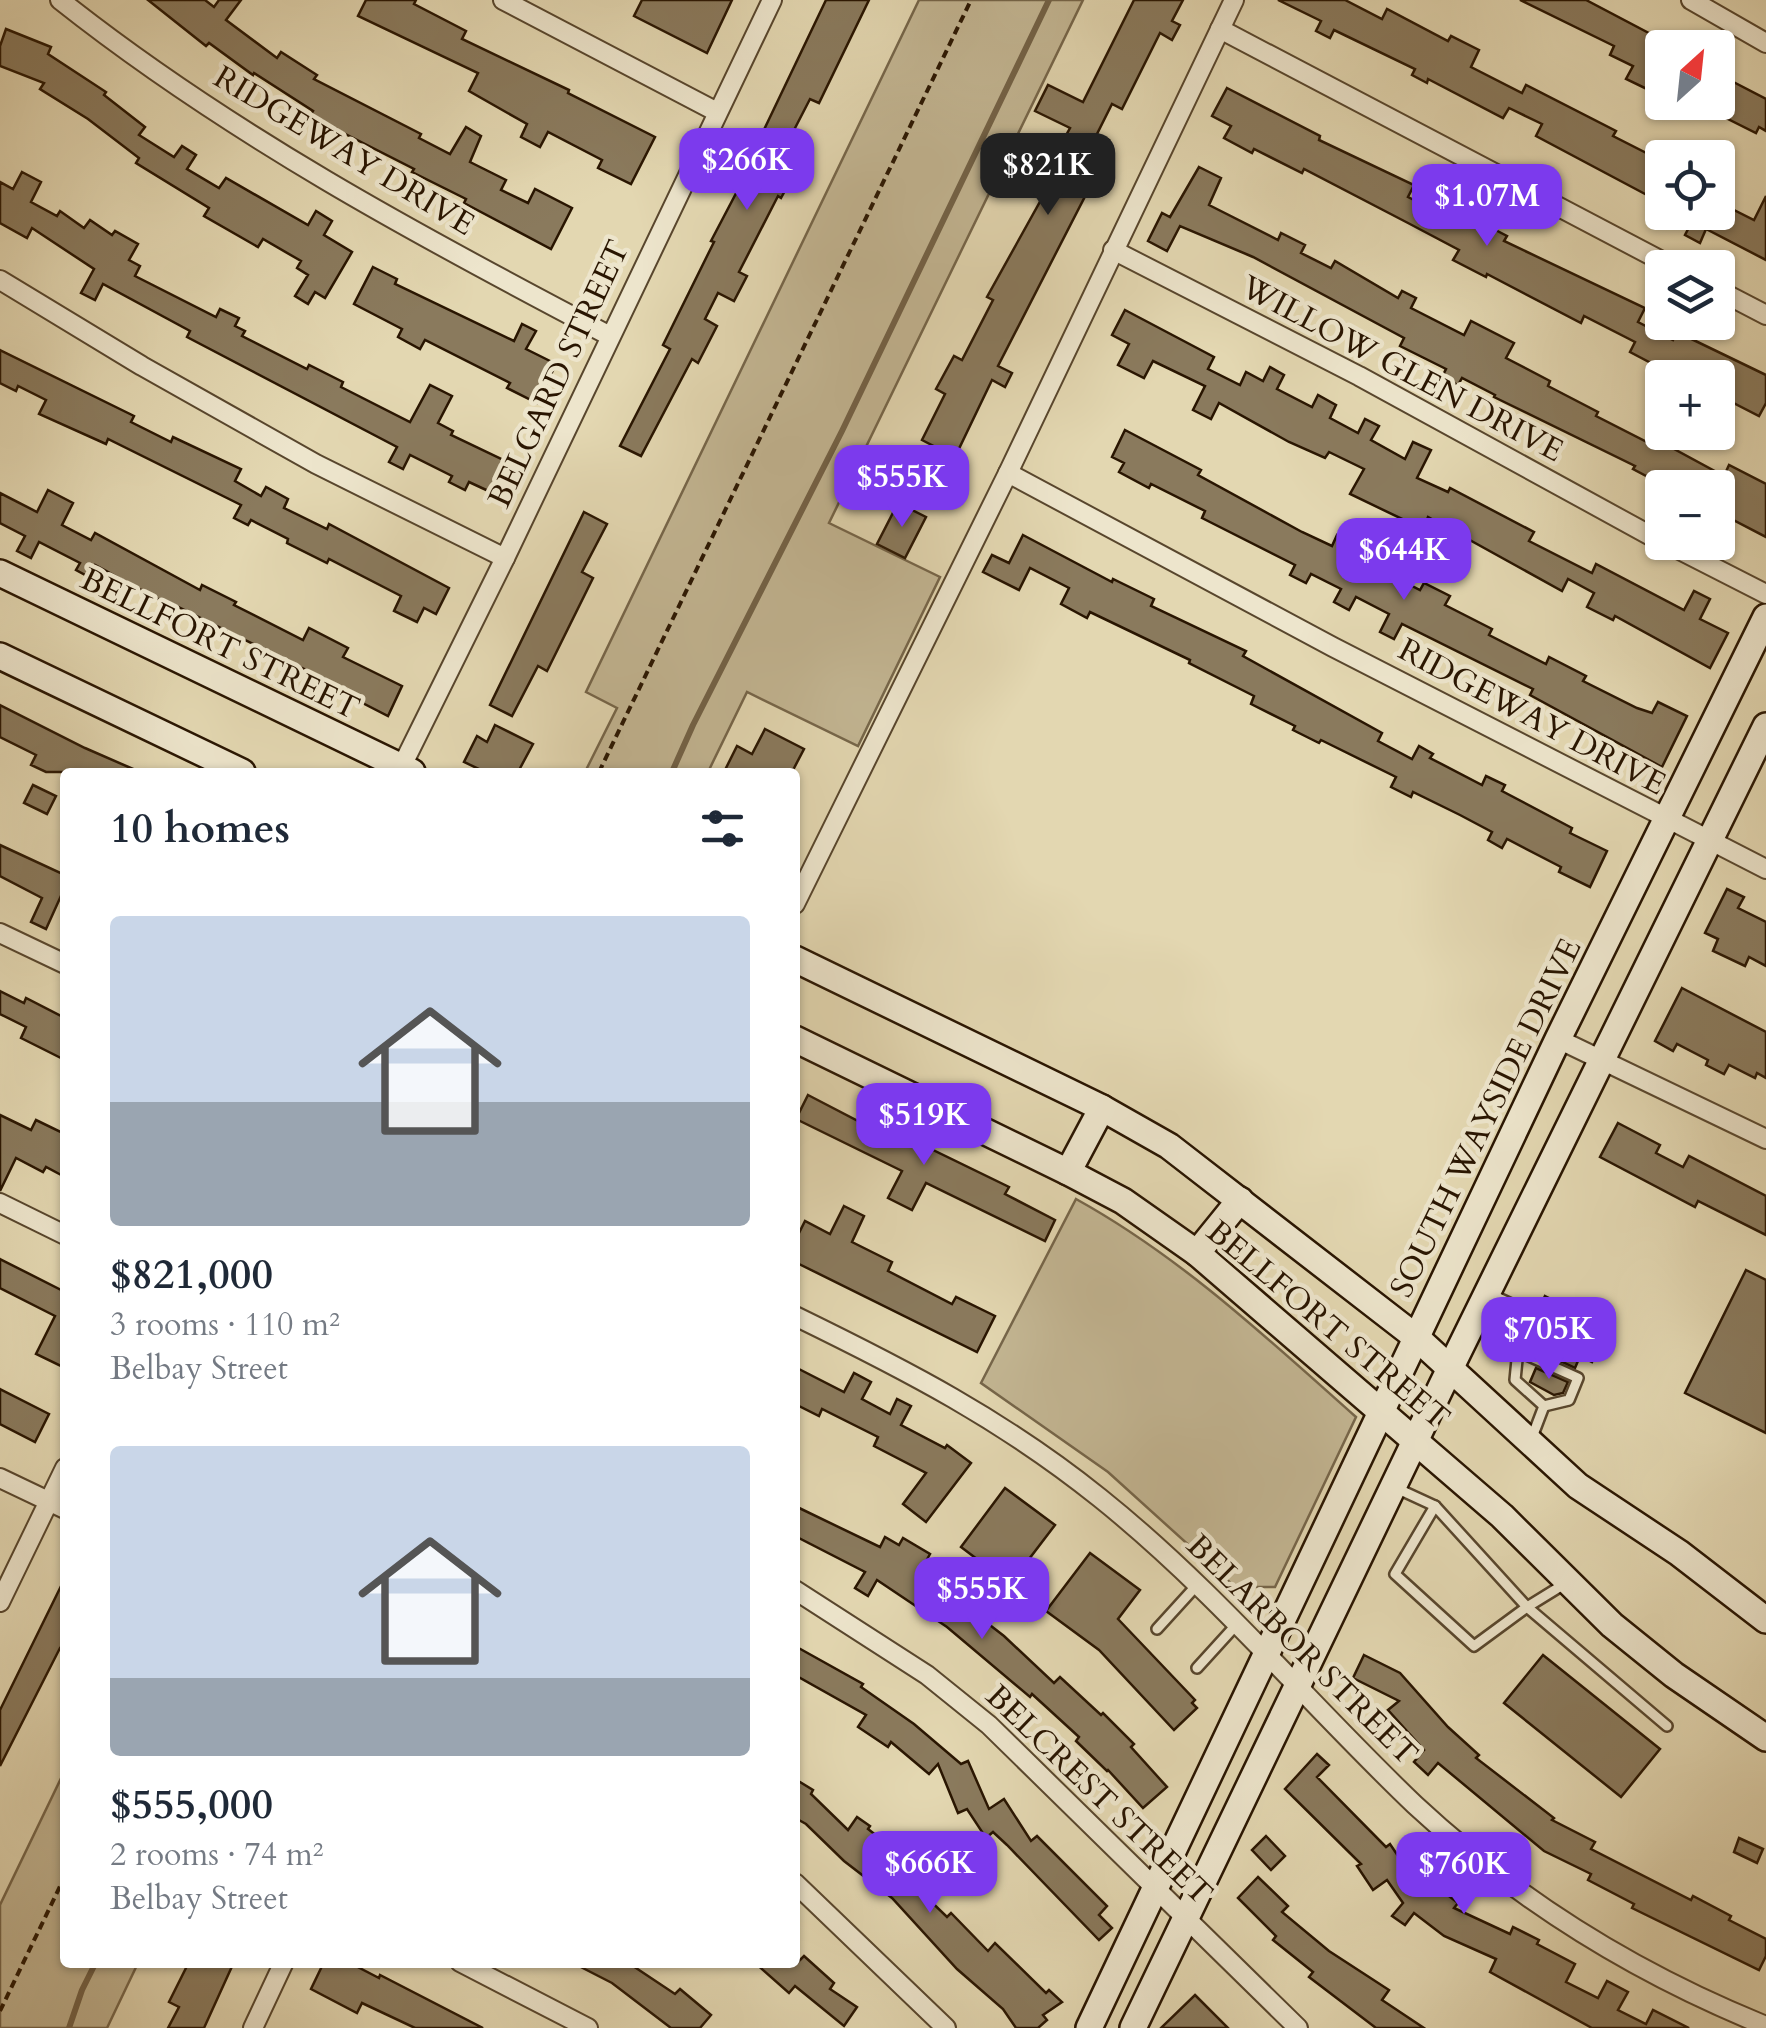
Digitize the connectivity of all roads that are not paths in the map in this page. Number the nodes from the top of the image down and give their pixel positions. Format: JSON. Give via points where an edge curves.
{"nodes":[{"id":1,"x":60,"y":0,"type":"edge"},
{"id":2,"x":503,"y":0,"type":"edge"},
{"id":3,"x":772,"y":0,"type":"edge"},
{"id":4,"x":1234,"y":0,"type":"edge"},
{"id":5,"x":1691,"y":0,"type":"edge"},
{"id":6,"x":1220,"y":29,"type":"junction"},
{"id":7,"x":1766,"y":43,"type":"edge"},
{"id":8,"x":717,"y":112,"type":"junction"},
{"id":9,"x":1113,"y":250,"type":"junction"},
{"id":10,"x":1645,"y":252,"type":"edge"},
{"id":11,"x":0,"y":280,"type":"edge"},
{"id":12,"x":1735,"y":299,"type":"edge"},
{"id":13,"x":1766,"y":315,"type":"edge"},
{"id":14,"x":610,"y":336,"type":"junction"},
{"id":15,"x":1008,"y":473,"type":"junction"},
{"id":16,"x":1645,"y":532,"type":"edge"},
{"id":17,"x":506,"y":558,"type":"junction"},
{"id":18,"x":1699,"y":560,"type":"edge"},
{"id":19,"x":0,"y":573,"type":"edge"},
{"id":20,"x":1766,"y":594,"type":"edge"},
{"id":21,"x":1766,"y":617,"type":"edge"},
{"id":22,"x":0,"y":656,"type":"edge"},
{"id":23,"x":1766,"y":726,"type":"edge"},
{"id":24,"x":234,"y":768,"type":"edge"},
{"id":25,"x":398,"y":768,"type":"edge"},
{"id":26,"x":405,"y":768,"type":"edge"},
{"id":27,"x":1666,"y":821,"type":"junction"},
{"id":28,"x":1710,"y":843,"type":"junction"},
{"id":29,"x":1766,"y":870,"type":"edge"},
{"id":30,"x":800,"y":894,"type":"edge"},
{"id":31,"x":0,"y":933,"type":"edge"},
{"id":32,"x":800,"y":961,"type":"edge"},
{"id":33,"x":60,"y":962,"type":"edge"},
{"id":34,"x":1558,"y":1039,"type":"junction"},
{"id":35,"x":800,"y":1041,"type":"edge"},
{"id":36,"x":1602,"y":1059,"type":"junction"},
{"id":37,"x":1102,"y":1108,"type":"junction"},
{"id":38,"x":1766,"y":1139,"type":"edge"},
{"id":39,"x":1068,"y":1172,"type":"junction"},
{"id":40,"x":1240,"y":1200,"type":"junction"},
{"id":41,"x":0,"y":1203,"type":"edge"},
{"id":42,"x":60,"y":1232,"type":"edge"},
{"id":43,"x":1197,"y":1253,"type":"junction"},
{"id":44,"x":1488,"y":1293,"type":"junction"},
{"id":45,"x":800,"y":1318,"type":"edge"},
{"id":46,"x":1416,"y":1338,"type":"junction"},
{"id":47,"x":1518,"y":1350,"type":"junction"},
{"id":48,"x":1450,"y":1370,"type":"junction"},
{"id":49,"x":1549,"y":1393,"type":"dead end"},
{"id":50,"x":1544,"y":1406,"type":"junction"},
{"id":51,"x":1382,"y":1411,"type":"junction"},
{"id":52,"x":1416,"y":1440,"type":"junction"},
{"id":53,"x":1530,"y":1442,"type":"junction"},
{"id":54,"x":0,"y":1478,"type":"edge"},
{"id":55,"x":1394,"y":1487,"type":"junction"},
{"id":56,"x":57,"y":1505,"type":"edge"},
{"id":57,"x":1435,"y":1506,"type":"junction"},
{"id":58,"x":1570,"y":1581,"type":"junction"},
{"id":59,"x":1196,"y":1585,"type":"junction"},
{"id":60,"x":800,"y":1593,"type":"edge"},
{"id":61,"x":0,"y":1602,"type":"edge"},
{"id":62,"x":1527,"y":1607,"type":"junction"},
{"id":63,"x":1766,"y":1620,"type":"edge"},
{"id":64,"x":1237,"y":1624,"type":"junction"},
{"id":65,"x":1157,"y":1630,"type":"dead end"},
{"id":66,"x":1268,"y":1653,"type":"junction"},
{"id":67,"x":1197,"y":1668,"type":"dead end"},
{"id":68,"x":1297,"y":1686,"type":"junction"},
{"id":69,"x":1667,"y":1726,"type":"dead end"},
{"id":70,"x":1766,"y":1738,"type":"edge"},
{"id":71,"x":800,"y":1887,"type":"edge"},
{"id":72,"x":1155,"y":1887,"type":"junction"},
{"id":73,"x":1186,"y":1920,"type":"junction"},
{"id":74,"x":281,"y":1968,"type":"edge"},
{"id":75,"x":472,"y":1968,"type":"edge"},
{"id":76,"x":1766,"y":2026,"type":"edge"},
{"id":77,"x":252,"y":2028,"type":"edge"},
{"id":78,"x":588,"y":2028,"type":"edge"},
{"id":79,"x":946,"y":2028,"type":"edge"},
{"id":80,"x":1090,"y":2028,"type":"edge"},
{"id":81,"x":1134,"y":2028,"type":"edge"},
{"id":82,"x":1298,"y":2028,"type":"edge"}],
"edges":[{"from":1,"to":14,"type":"street","name":"RIDGEWAY DRIVE","via":[[306,169]]},
{"from":2,"to":8,"type":"street"},
{"from":3,"to":8,"type":"street","name":"BELGARD STREET"},
{"from":4,"to":6,"type":"street"},
{"from":5,"to":7,"type":"street"},
{"from":6,"to":9,"type":"street"},
{"from":6,"to":10,"type":"street"},
{"from":8,"to":14,"type":"street","name":"BELGARD STREET"},
{"from":9,"to":15,"type":"street"},
{"from":9,"to":16,"type":"street","name":"WILLOW GLEN DRIVE"},
{"from":11,"to":17,"type":"street","via":[[316,464]]},
{"from":12,"to":13,"type":"street"},
{"from":14,"to":17,"type":"street","name":"BELGARD STREET"},
{"from":15,"to":27,"type":"street","name":"RIDGEWAY DRIVE"},
{"from":15,"to":30,"type":"street"},
{"from":17,"to":26,"type":"street","name":"BELGARD STREET"},
{"from":18,"to":20,"type":"street","name":"WILLOW GLEN DRIVE"},
{"from":19,"to":25,"type":"main road","name":"BELLFORT STREET"},
{"from":21,"to":27,"type":"main road","name":"SOUTH WAYSIDE DRIVE"},
{"from":22,"to":24,"type":"main road"},
{"from":23,"to":28,"type":"main road"},
{"from":27,"to":28,"type":"street","name":"RIDGEWAY DRIVE"},
{"from":27,"to":34,"type":"main road","name":"SOUTH WAYSIDE DRIVE"},
{"from":28,"to":29,"type":"street","name":"RIDGEWAY DRIVE"},
{"from":28,"to":36,"type":"main road"},
{"from":31,"to":33,"type":"street"},
{"from":32,"to":37,"type":"main road","name":"BELLFORT STREET"},
{"from":34,"to":36,"type":"street"},
{"from":34,"to":46,"type":"main road","name":"SOUTH WAYSIDE DRIVE"},
{"from":35,"to":39,"type":"main road","name":"BELLFORT STREET"},
{"from":36,"to":38,"type":"street"},
{"from":36,"to":44,"type":"main road"},
{"from":37,"to":39,"type":"main road"},
{"from":37,"to":40,"type":"main road","name":"BELLFORT STREET","via":[[1170,1146]]},
{"from":39,"to":43,"type":"main road","name":"BELLFORT STREET"},
{"from":40,"to":43,"type":"main road"},
{"from":40,"to":46,"type":"main road","name":"BELLFORT STREET"},
{"from":41,"to":42,"type":"street"},
{"from":43,"to":51,"type":"main road","name":"BELLFORT STREET"},
{"from":44,"to":47,"type":"lane","via":[[1522,1309]]},
{"from":44,"to":48,"type":"main road"},
{"from":45,"to":59,"type":"street","name":"BELARBOR STREET","via":[[985,1415],[1100,1498]]},
{"from":46,"to":48,"type":"main road","name":"BELLFORT STREET"},
{"from":46,"to":51,"type":"main road","name":"SOUTH WAYSIDE DRIVE"},
{"from":47,"to":50,"type":"lane","via":[[1515,1380]]},
{"from":47,"to":50,"type":"lane","via":[[1578,1378],[1568,1400]]},
{"from":48,"to":52,"type":"main road"},
{"from":48,"to":53,"type":"main road","name":"BELLFORT STREET"},
{"from":49,"to":50,"type":"lane"},
{"from":50,"to":53,"type":"lane"},
{"from":51,"to":52,"type":"main road","name":"BELLFORT STREET"},
{"from":51,"to":66,"type":"main road","name":"SOUTH WAYSIDE DRIVE"},
{"from":52,"to":55,"type":"main road"},
{"from":52,"to":58,"type":"main road","name":"BELLFORT STREET"},
{"from":53,"to":63,"type":"main road","name":"BELLFORT STREET","via":[[1578,1486]]},
{"from":54,"to":56,"type":"street"},
{"from":55,"to":57,"type":"lane"},
{"from":55,"to":68,"type":"main road"},
{"from":56,"to":61,"type":"street"},
{"from":57,"to":62,"type":"lane"},
{"from":57,"to":62,"type":"lane","via":[[1396,1574],[1474,1646]]},
{"from":58,"to":62,"type":"lane"},
{"from":58,"to":70,"type":"main road","name":"BELLFORT STREET","via":[[1674,1675]]},
{"from":59,"to":64,"type":"street","name":"BELARBOR STREET"},
{"from":59,"to":65,"type":"lane"},
{"from":60,"to":72,"type":"street","name":"BELCREST STREET","via":[[927,1675],[989,1724]]},
{"from":62,"to":69,"type":"lane"},
{"from":64,"to":66,"type":"street","name":"BELARBOR STREET"},
{"from":64,"to":67,"type":"lane"},
{"from":66,"to":68,"type":"street","name":"BELARBOR STREET"},
{"from":66,"to":72,"type":"main road","name":"SOUTH WAYSIDE DRIVE"},
{"from":68,"to":73,"type":"main road"},
{"from":68,"to":76,"type":"street","name":"BELARBOR STREET","via":[[1416,1805],[1526,1894],[1655,1976]]},
{"from":71,"to":79,"type":"street"},
{"from":72,"to":73,"type":"street","name":"BELCREST STREET"},
{"from":72,"to":80,"type":"main road","name":"SOUTH WAYSIDE DRIVE"},
{"from":73,"to":81,"type":"main road"},
{"from":73,"to":82,"type":"street","name":"BELCREST STREET"},
{"from":74,"to":77,"type":"street"},
{"from":75,"to":78,"type":"street"}]}
